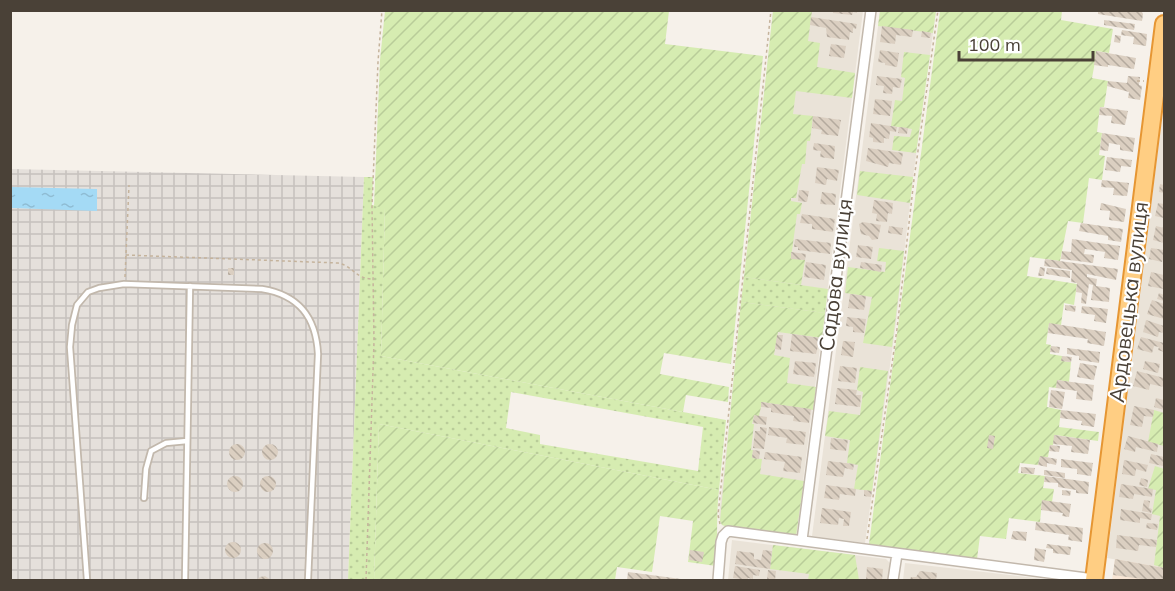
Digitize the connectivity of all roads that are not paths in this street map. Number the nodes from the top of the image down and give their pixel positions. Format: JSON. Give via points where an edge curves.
{"nodes":[{"id":1,"x":871,"y":10,"type":"edge"},
{"id":2,"x":1164,"y":24,"type":"edge"},
{"id":3,"x":190,"y":286,"type":"junction"},
{"id":4,"x":187,"y":441,"type":"junction"},
{"id":5,"x":144,"y":498,"type":"dead end"},
{"id":6,"x":802,"y":540,"type":"junction"},
{"id":7,"x":897,"y":554,"type":"junction"},
{"id":8,"x":1073,"y":579,"type":"edge"},
{"id":9,"x":87,"y":580,"type":"edge"},
{"id":10,"x":185,"y":580,"type":"edge"},
{"id":11,"x":308,"y":580,"type":"edge"},
{"id":12,"x":718,"y":580,"type":"edge"},
{"id":13,"x":893,"y":580,"type":"edge"},
{"id":14,"x":1094,"y":580,"type":"edge"}],
"edges":[{"from":1,"to":6,"type":"street","name":"Садова вулиця"},
{"from":2,"to":14,"type":"highway","name":"Ардовецька вулиця"},
{"from":3,"to":4,"type":"lane"},
{"from":3,"to":9,"type":"lane","via":[[124,284],[99,288],[82,298],[74,314],[71,335]]},
{"from":3,"to":11,"type":"lane","via":[[274,291],[296,301],[314,330],[318,354]]},
{"from":4,"to":5,"type":"lane","via":[[166,443],[151,451]]},
{"from":4,"to":10,"type":"lane"},
{"from":6,"to":7,"type":"street","name":"Ардовецька вулиця"},
{"from":6,"to":12,"type":"street","name":"Ардовецька вулиця","via":[[726,533],[721,542]]},
{"from":7,"to":8,"type":"street","name":"Ардовецька вулиця"},
{"from":7,"to":13,"type":"street"},
{"from":8,"to":14,"type":"street","name":"Ардовецька вулиця"}]}
